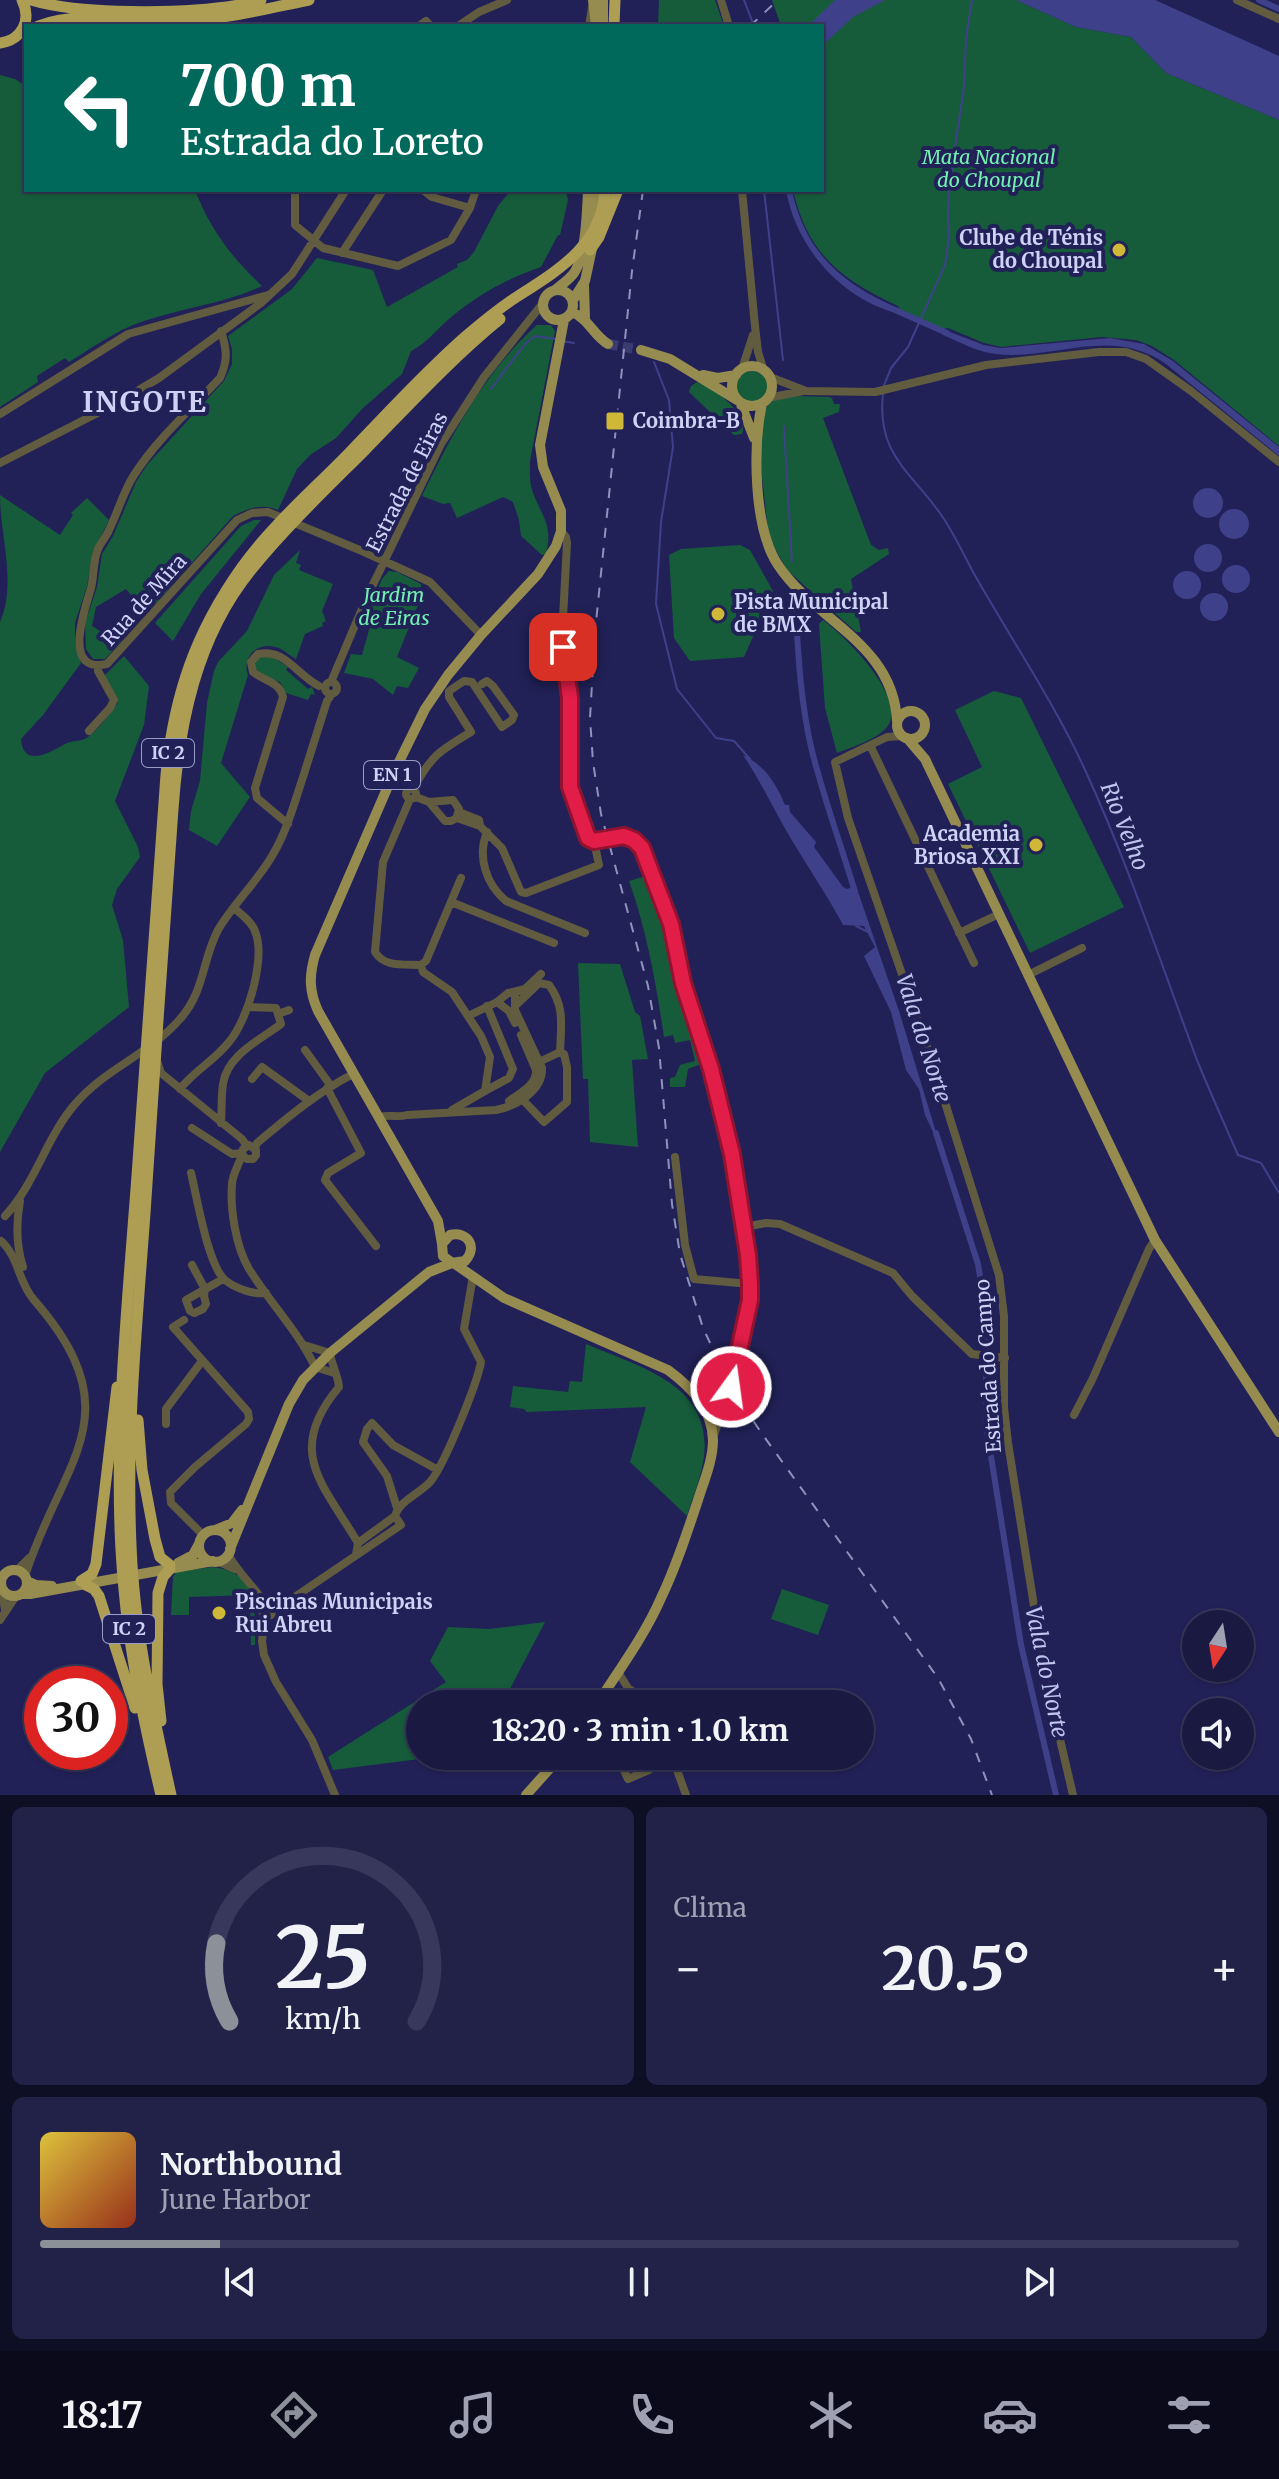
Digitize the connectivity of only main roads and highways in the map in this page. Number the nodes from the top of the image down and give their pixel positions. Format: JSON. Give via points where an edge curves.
{"nodes":[{"id":1,"x":22,"y":0,"type":"edge"},
{"id":2,"x":261,"y":0,"type":"edge"},
{"id":3,"x":284,"y":0,"type":"edge"},
{"id":4,"x":309,"y":0,"type":"edge"},
{"id":5,"x":615,"y":0,"type":"edge"},
{"id":6,"x":621,"y":0,"type":"edge"},
{"id":7,"x":34,"y":1,"type":"edge"},
{"id":8,"x":597,"y":1,"type":"edge"},
{"id":9,"x":244,"y":6,"type":"edge"},
{"id":10,"x":26,"y":24,"type":"edge"},
{"id":11,"x":46,"y":24,"type":"edge"},
{"id":12,"x":596,"y":24,"type":"edge"},
{"id":13,"x":603,"y":24,"type":"edge"},
{"id":14,"x":614,"y":24,"type":"edge"},
{"id":15,"x":620,"y":24,"type":"edge"},
{"id":16,"x":24,"y":32,"type":"edge"},
{"id":17,"x":0,"y":43,"type":"edge"},
{"id":18,"x":590,"y":192,"type":"edge"},
{"id":19,"x":590,"y":192,"type":"edge"},
{"id":20,"x":605,"y":192,"type":"edge"},
{"id":21,"x":612,"y":192,"type":"edge"},
{"id":22,"x":617,"y":192,"type":"edge"},
{"id":23,"x":606,"y":222,"type":"junction"},
{"id":24,"x":585,"y":281,"type":"junction"},
{"id":25,"x":555,"y":290,"type":"junction"},
{"id":26,"x":510,"y":306,"type":"junction"},
{"id":27,"x":585,"y":316,"type":"junction"},
{"id":28,"x":563,"y":317,"type":"junction"},
{"id":29,"x":608,"y":344,"type":"tunnel mouth"},
{"id":30,"x":641,"y":350,"type":"tunnel mouth"},
{"id":31,"x":739,"y":372,"type":"junction"},
{"id":32,"x":695,"y":373,"type":"junction"},
{"id":33,"x":739,"y":401,"type":"junction"},
{"id":34,"x":765,"y":401,"type":"junction"},
{"id":35,"x":756,"y":443,"type":"junction"},
{"id":36,"x":279,"y":532,"type":"junction"},
{"id":37,"x":892,"y":691,"type":"junction"},
{"id":38,"x":915,"y":711,"type":"junction"},
{"id":39,"x":897,"y":723,"type":"junction"},
{"id":40,"x":922,"y":733,"type":"junction"},
{"id":41,"x":905,"y":737,"type":"junction"},
{"id":42,"x":925,"y":759,"type":"junction"},
{"id":43,"x":147,"y":1108,"type":"junction"},
{"id":44,"x":438,"y":1221,"type":"junction"},
{"id":45,"x":461,"y":1234,"type":"junction"},
{"id":46,"x":442,"y":1247,"type":"junction"},
{"id":47,"x":471,"y":1253,"type":"junction"},
{"id":48,"x":454,"y":1263,"type":"junction"},
{"id":49,"x":429,"y":1272,"type":"junction"},
{"id":50,"x":475,"y":1277,"type":"junction"},
{"id":51,"x":131,"y":1331,"type":"junction"},
{"id":52,"x":1279,"y":1432,"type":"edge"},
{"id":53,"x":248,"y":1502,"type":"junction"},
{"id":54,"x":215,"y":1530,"type":"junction"},
{"id":55,"x":201,"y":1540,"type":"junction"},
{"id":56,"x":229,"y":1552,"type":"junction"},
{"id":57,"x":215,"y":1561,"type":"junction"},
{"id":58,"x":170,"y":1567,"type":"junction"},
{"id":59,"x":23,"y":1575,"type":"junction"},
{"id":60,"x":83,"y":1583,"type":"junction"},
{"id":61,"x":18,"y":1595,"type":"junction"},
{"id":62,"x":606,"y":1690,"type":"edge"},
{"id":63,"x":150,"y":1751,"type":"junction"},
{"id":64,"x":163,"y":1757,"type":"junction"},
{"id":65,"x":548,"y":1770,"type":"edge"},
{"id":66,"x":161,"y":1795,"type":"edge"},
{"id":67,"x":171,"y":1795,"type":"edge"},
{"id":68,"x":526,"y":1795,"type":"edge"}],
"edges":[{"from":1,"to":10,"type":"highway"},
{"from":2,"to":9,"type":"highway"},
{"from":3,"to":9,"type":"highway"},
{"from":4,"to":9,"type":"highway"},
{"from":5,"to":14,"type":"highway"},
{"from":6,"to":15,"type":"highway"},
{"from":7,"to":9,"type":"highway","via":[[66,9]]},
{"from":8,"to":12,"type":"main road"},
{"from":8,"to":13,"type":"main road"},
{"from":9,"to":11,"type":"highway","via":[[189,20],[66,19]]},
{"from":16,"to":17,"type":"highway"},
{"from":18,"to":24,"type":"main road","via":[[593,250]]},
{"from":19,"to":25,"type":"main road","via":[[577,267]]},
{"from":20,"to":26,"type":"highway","number":"IC 2","via":[[596,228],[577,255]]},
{"from":21,"to":23,"type":"highway","number":"IC 2"},
{"from":22,"to":23,"type":"highway"},
{"from":23,"to":26,"type":"highway","number":"IC 2","via":[[582,260]]},
{"from":24,"to":27,"type":"main road"},
{"from":24,"to":28,"type":"main road"},
{"from":25,"to":28,"type":"main road","via":[[564,291]]},
{"from":25,"to":28,"type":"main road","via":[[543,303]]},
{"from":26,"to":36,"type":"highway","number":"IC 2","via":[[446,355]]},
{"from":27,"to":28,"type":"main road"},
{"from":27,"to":29,"type":"main road"},
{"from":28,"to":44,"type":"main road","number":"EN 1","via":[[540,445],[561,511],[556,546],[430,702],[388,784],[315,955],[309,983],[318,1011]]},
{"from":30,"to":32,"type":"main road"},
{"from":31,"to":32,"type":"main road","via":[[718,378]]},
{"from":31,"to":33,"type":"main road","via":[[732,387]]},
{"from":31,"to":34,"type":"main road","via":[[755,367],[767,374],[772,388]]},
{"from":32,"to":33,"type":"main road"},
{"from":33,"to":34,"type":"main road","via":[[749,406]]},
{"from":33,"to":35,"type":"main road"},
{"from":34,"to":35,"type":"main road"},
{"from":35,"to":37,"type":"main road","via":[[760,512],[779,566],[865,648]]},
{"from":36,"to":43,"type":"highway","number":"IC 2","via":[[223,613],[188,699],[175,775]]},
{"from":36,"to":43,"type":"highway","number":"IC 2","via":[[243,565],[214,609],[179,697],[168,752],[149,1004]]},
{"from":37,"to":38,"type":"main road"},
{"from":37,"to":39,"type":"main road"},
{"from":38,"to":39,"type":"main road","via":[[902,714]]},
{"from":38,"to":40,"type":"main road","via":[[924,720]]},
{"from":39,"to":41,"type":"main road"},
{"from":40,"to":41,"type":"main road"},
{"from":40,"to":42,"type":"main road"},
{"from":41,"to":42,"type":"main road"},
{"from":42,"to":52,"type":"main road","via":[[1155,1240]]},
{"from":43,"to":51,"type":"highway","number":"IC 2"},
{"from":44,"to":45,"type":"main road"},
{"from":44,"to":46,"type":"main road","number":"EN 1"},
{"from":45,"to":46,"type":"main road","via":[[450,1235]]},
{"from":45,"to":47,"type":"main road","via":[[470,1242]]},
{"from":46,"to":48,"type":"main road","via":[[443,1256]]},
{"from":46,"to":49,"type":"main road"},
{"from":47,"to":48,"type":"main road"},
{"from":47,"to":50,"type":"main road"},
{"from":48,"to":49,"type":"main road"},
{"from":48,"to":50,"type":"main road"},
{"from":49,"to":53,"type":"main road","via":[[303,1380]]},
{"from":50,"to":62,"type":"main road","via":[[504,1298],[668,1370],[689,1386],[708,1417],[713,1440],[709,1466],[675,1566]]},
{"from":51,"to":58,"type":"highway","via":[[142,1470],[160,1557]]},
{"from":51,"to":60,"type":"highway","via":[[119,1365],[96,1564]]},
{"from":51,"to":63,"type":"highway","number":"IC 2","via":[[120,1460],[121,1550]]},
{"from":51,"to":64,"type":"highway","number":"IC 2","via":[[131,1547],[139,1638]]},
{"from":53,"to":54,"type":"main road","via":[[232,1523]]},
{"from":53,"to":56,"type":"main road"},
{"from":54,"to":55,"type":"main road"},
{"from":54,"to":56,"type":"main road","via":[[225,1534]]},
{"from":55,"to":57,"type":"main road","via":[[201,1554]]},
{"from":55,"to":58,"type":"main road","via":[[193,1555]]},
{"from":56,"to":57,"type":"main road"},
{"from":57,"to":58,"type":"main road"},
{"from":58,"to":60,"type":"main road"},
{"from":58,"to":64,"type":"highway","via":[[160,1585],[158,1608]]},
{"from":59,"to":60,"type":"main road","via":[[45,1587]]},
{"from":59,"to":61,"type":"main road","via":[[26,1588]]},
{"from":59,"to":61,"type":"main road","via":[[8,1571],[2,1577],[2,1590]]},
{"from":60,"to":61,"type":"main road"},
{"from":60,"to":63,"type":"highway","via":[[99,1596]]},
{"from":63,"to":66,"type":"highway","number":"IC 2"},
{"from":64,"to":67,"type":"highway","number":"IC 2"},
{"from":65,"to":68,"type":"main road"}]}
